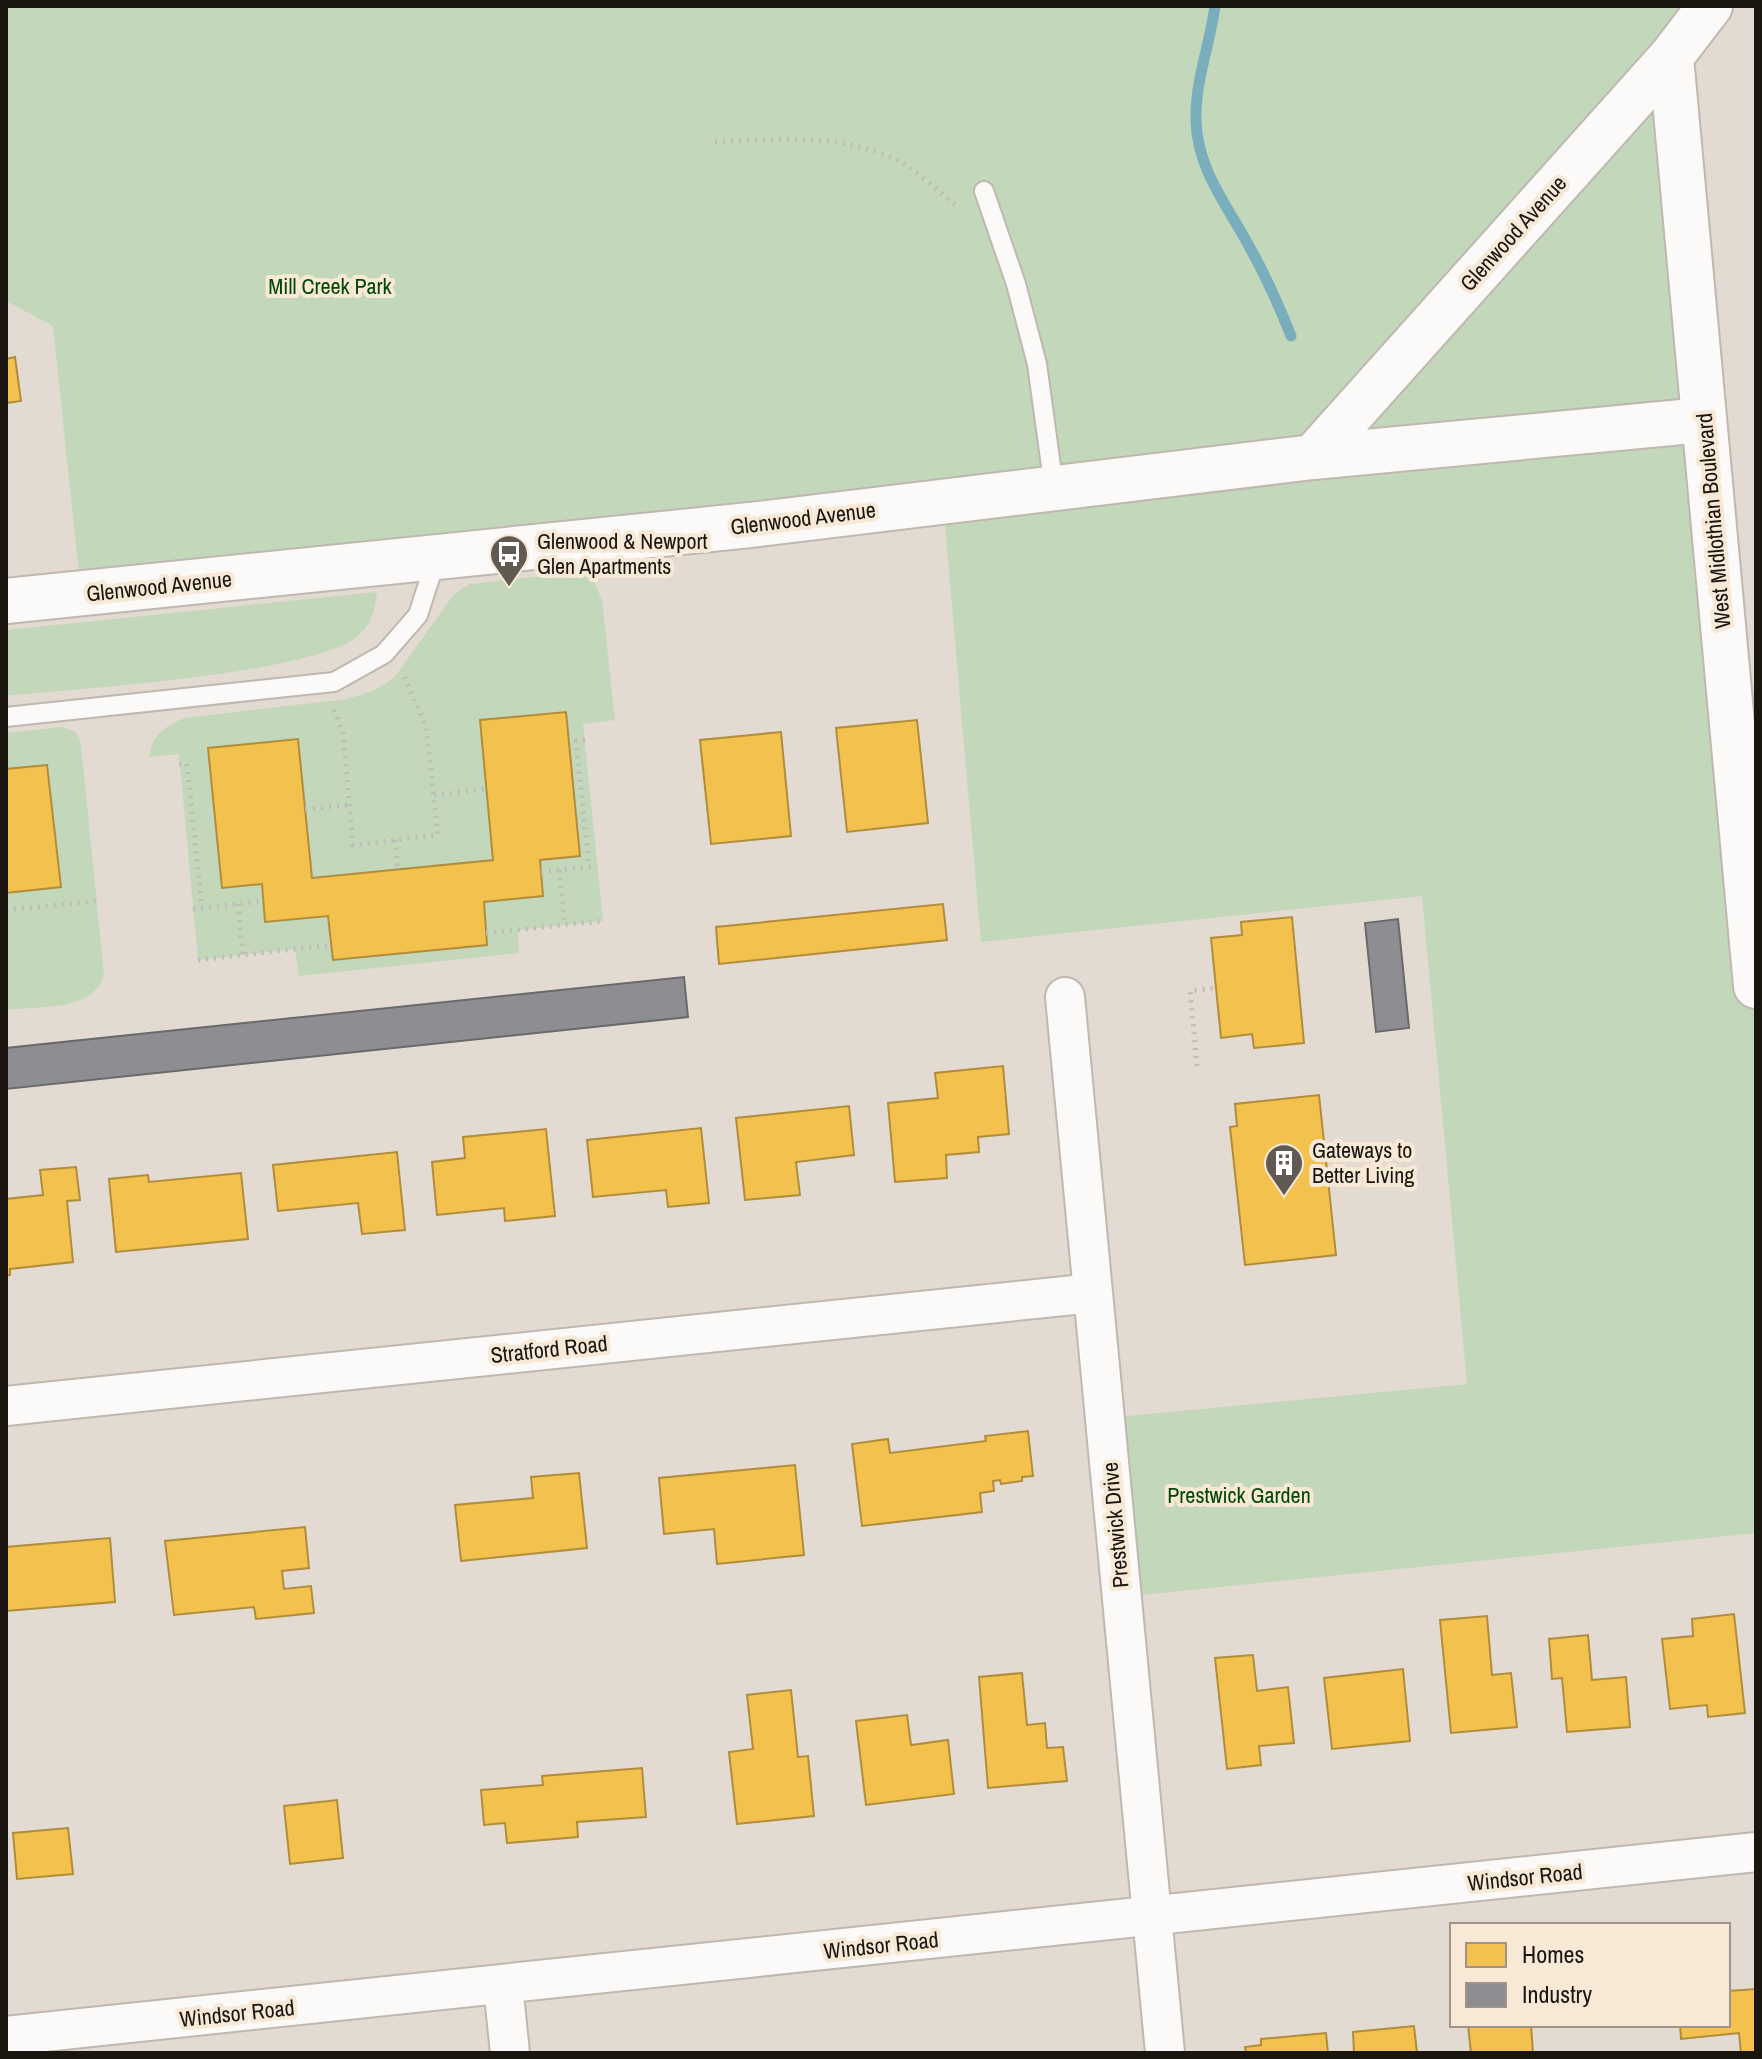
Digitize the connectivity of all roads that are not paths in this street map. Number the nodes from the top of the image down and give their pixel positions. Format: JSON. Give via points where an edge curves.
{"nodes":[{"id":1,"x":1710,"y":6,"type":"edge"},
{"id":2,"x":1671,"y":57,"type":"junction"},
{"id":3,"x":984,"y":191,"type":"dead end"},
{"id":4,"x":1703,"y":420,"type":"junction"},
{"id":5,"x":1313,"y":457,"type":"junction"},
{"id":6,"x":1054,"y":488,"type":"junction"},
{"id":7,"x":437,"y":557,"type":"junction"},
{"id":8,"x":6,"y":601,"type":"edge"},
{"id":9,"x":6,"y":717,"type":"edge"},
{"id":10,"x":1756,"y":986,"type":"edge"},
{"id":11,"x":1065,"y":997,"type":"dead end"},
{"id":12,"x":1093,"y":1293,"type":"junction"},
{"id":13,"x":6,"y":1406,"type":"edge"},
{"id":14,"x":1756,"y":1852,"type":"edge"},
{"id":15,"x":1151,"y":1917,"type":"junction"},
{"id":16,"x":503,"y":1985,"type":"junction"},
{"id":17,"x":6,"y":2036,"type":"edge"},
{"id":18,"x":510,"y":2053,"type":"edge"},
{"id":19,"x":1165,"y":2053,"type":"edge"}],
"edges":[{"from":1,"to":2,"type":"street","name":"Glenwood Avenue"},
{"from":2,"to":4,"type":"street","name":"West Midlothian Boulevard"},
{"from":2,"to":5,"type":"street","name":"Glenwood Avenue"},
{"from":3,"to":6,"type":"lane","via":[[1037,364]]},
{"from":4,"to":5,"type":"street","name":"Glenwood Avenue"},
{"from":4,"to":10,"type":"street","name":"West Midlothian Boulevard"},
{"from":5,"to":6,"type":"street","name":"Glenwood Avenue"},
{"from":6,"to":7,"type":"street","name":"Glenwood Avenue"},
{"from":7,"to":8,"type":"street","name":"Glenwood Avenue"},
{"from":7,"to":9,"type":"lane","via":[[418,615],[388,649],[334,682]]},
{"from":11,"to":12,"type":"street","name":"Prestwick Drive"},
{"from":12,"to":13,"type":"street","name":"Stratford Road"},
{"from":12,"to":15,"type":"street","name":"Prestwick Drive"},
{"from":14,"to":15,"type":"street","name":"Windsor Road"},
{"from":15,"to":16,"type":"street","name":"Windsor Road"},
{"from":15,"to":19,"type":"street","name":"Prestwick Drive"},
{"from":16,"to":17,"type":"street","name":"Windsor Road"},
{"from":16,"to":18,"type":"street"}]}
